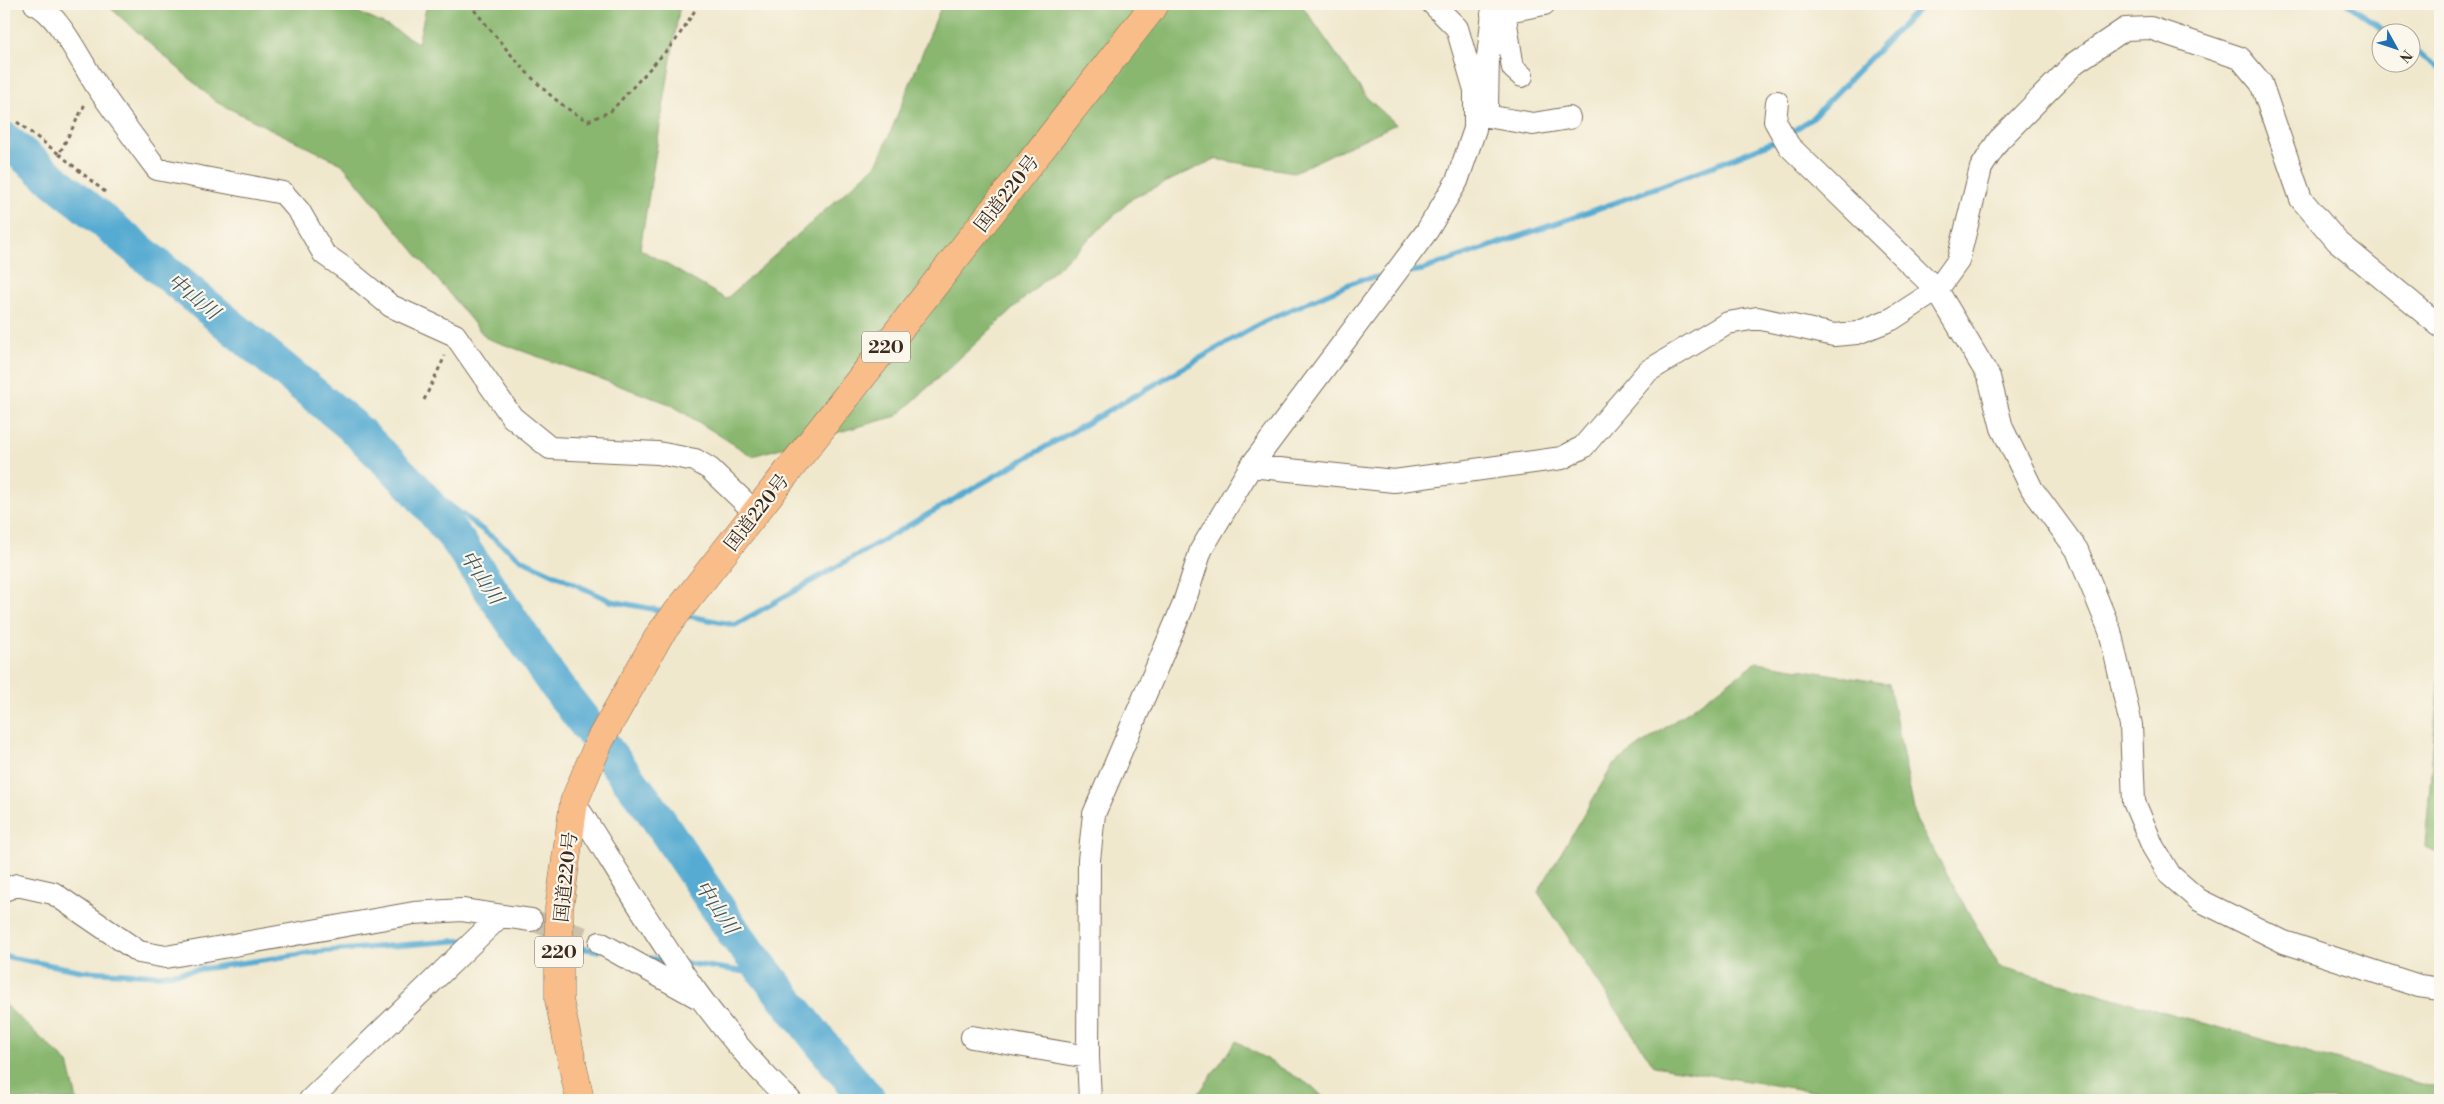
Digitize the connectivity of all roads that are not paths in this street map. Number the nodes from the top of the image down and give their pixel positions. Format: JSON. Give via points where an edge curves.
{"nodes":[{"id":1,"x":35,"y":4,"type":"edge"},
{"id":2,"x":1155,"y":4,"type":"edge"},
{"id":3,"x":1433,"y":4,"type":"edge"},
{"id":4,"x":1544,"y":4,"type":"edge"},
{"id":5,"x":1497,"y":10,"type":"edge"},
{"id":6,"x":1522,"y":76,"type":"dead end"},
{"id":7,"x":1777,"y":102,"type":"dead end"},
{"id":8,"x":1481,"y":115,"type":"junction"},
{"id":9,"x":1569,"y":118,"type":"dead end"},
{"id":10,"x":1937,"y":290,"type":"junction"},
{"id":11,"x":2440,"y":326,"type":"edge"},
{"id":12,"x":1251,"y":466,"type":"junction"},
{"id":13,"x":756,"y":513,"type":"junction"},
{"id":14,"x":574,"y":802,"type":"junction"},
{"id":15,"x":4,"y":890,"type":"edge"},
{"id":16,"x":500,"y":916,"type":"junction"},
{"id":17,"x":530,"y":920,"type":"tunnel mouth"},
{"id":18,"x":600,"y":943,"type":"tunnel mouth"},
{"id":19,"x":2440,"y":989,"type":"edge"},
{"id":20,"x":701,"y":999,"type":"junction"},
{"id":21,"x":972,"y":1037,"type":"dead end"},
{"id":22,"x":1088,"y":1057,"type":"junction"},
{"id":23,"x":781,"y":1096,"type":"edge"},
{"id":24,"x":310,"y":1100,"type":"edge"},
{"id":25,"x":580,"y":1100,"type":"edge"},
{"id":26,"x":1090,"y":1100,"type":"edge"}],
"edges":[{"from":1,"to":13,"type":"street","via":[[44,8],[76,51],[157,169],[283,193],[324,254],[391,306],[455,335],[512,417],[550,448],[658,453],[696,460],[710,469]]},
{"from":2,"to":13,"type":"highway","name":"国道220号","number":"220"},
{"from":3,"to":8,"type":"street","via":[[1456,28]]},
{"from":4,"to":5,"type":"street"},
{"from":5,"to":6,"type":"street","via":[[1513,68]]},
{"from":5,"to":8,"type":"street"},
{"from":7,"to":10,"type":"street","via":[[1775,121],[1789,146]]},
{"from":8,"to":9,"type":"street","via":[[1533,124]]},
{"from":8,"to":12,"type":"street","via":[[1458,181],[1427,231]]},
{"from":10,"to":11,"type":"street","via":[[1958,261],[1981,168],[1998,141],[2076,62],[2125,29],[2150,28],[2240,58],[2261,83],[2301,199],[2337,241]]},
{"from":10,"to":12,"type":"street","via":[[1892,319],[1857,333],[1834,335],[1758,318],[1728,323],[1648,370],[1583,446],[1562,458],[1394,481]]},
{"from":10,"to":19,"type":"street","via":[[1989,377],[2002,428],[2032,489],[2077,550],[2110,630],[2131,725],[2134,802],[2170,875],[2199,900],[2284,942],[2419,986]]},
{"from":12,"to":22,"type":"street","via":[[1201,550],[1183,606],[1094,814],[1089,860]]},
{"from":13,"to":14,"type":"highway","name":"国道220号","number":"220","via":[[660,634],[600,740]]},
{"from":14,"to":20,"type":"street"},
{"from":14,"to":25,"type":"highway","name":"国道220号","number":"220","via":[[559,909],[559,1000]]},
{"from":15,"to":16,"type":"street","via":[[17,885],[53,893],[139,952],[166,957],[414,913],[462,910]]},
{"from":16,"to":17,"type":"street"},
{"from":16,"to":24,"type":"street"},
{"from":18,"to":20,"type":"street"},
{"from":20,"to":23,"type":"street"},
{"from":21,"to":22,"type":"street"},
{"from":22,"to":26,"type":"street"}]}
